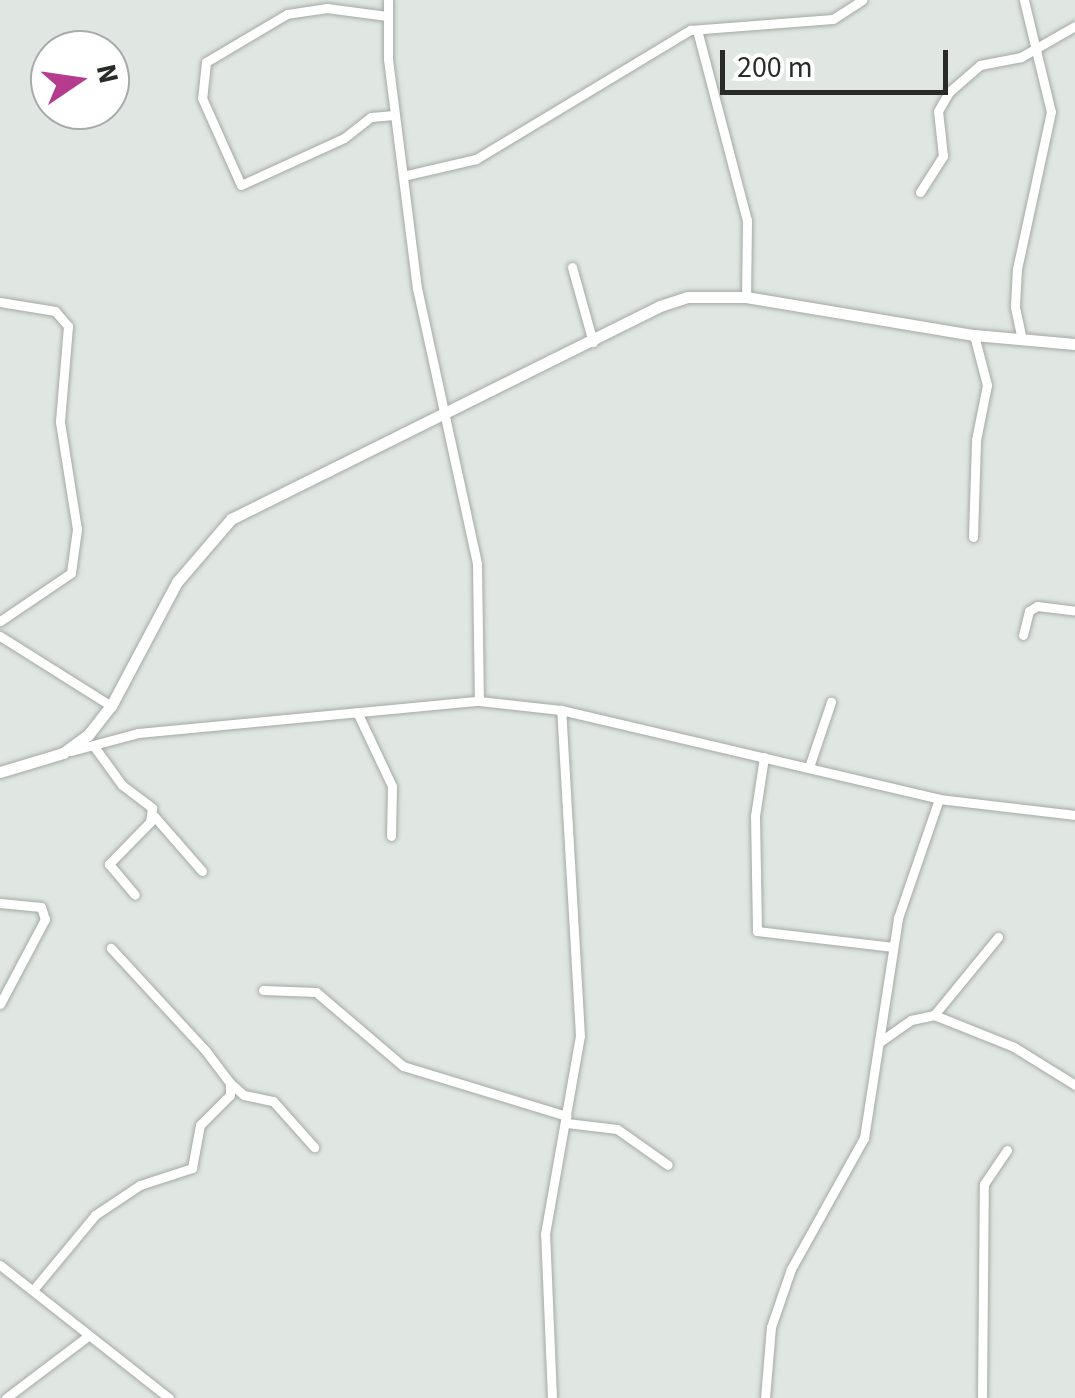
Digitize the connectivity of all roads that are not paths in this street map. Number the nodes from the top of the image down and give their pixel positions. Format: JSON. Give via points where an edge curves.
{"nodes":[{"id":1,"x":388,"y":0,"type":"edge"},
{"id":2,"x":862,"y":0,"type":"edge"},
{"id":3,"x":1024,"y":0,"type":"edge"},
{"id":4,"x":387,"y":16,"type":"junction"},
{"id":5,"x":1075,"y":26,"type":"edge"},
{"id":6,"x":697,"y":30,"type":"junction"},
{"id":7,"x":1040,"y":46,"type":"junction"},
{"id":8,"x":394,"y":115,"type":"junction"},
{"id":9,"x":403,"y":176,"type":"junction"},
{"id":10,"x":920,"y":192,"type":"dead end"},
{"id":11,"x":572,"y":267,"type":"dead end"},
{"id":12,"x":746,"y":298,"type":"junction"},
{"id":13,"x":0,"y":302,"type":"edge"},
{"id":14,"x":974,"y":335,"type":"junction"},
{"id":15,"x":1022,"y":340,"type":"junction"},
{"id":16,"x":593,"y":342,"type":"junction"},
{"id":17,"x":1075,"y":344,"type":"edge"},
{"id":18,"x":448,"y":412,"type":"junction"},
{"id":19,"x":973,"y":537,"type":"dead end"},
{"id":20,"x":1075,"y":611,"type":"edge"},
{"id":21,"x":0,"y":621,"type":"edge"},
{"id":22,"x":1024,"y":635,"type":"dead end"},
{"id":23,"x":0,"y":636,"type":"edge"},
{"id":24,"x":479,"y":701,"type":"junction"},
{"id":25,"x":831,"y":702,"type":"dead end"},
{"id":26,"x":111,"y":706,"type":"junction"},
{"id":27,"x":561,"y":710,"type":"junction"},
{"id":28,"x":357,"y":712,"type":"junction"},
{"id":29,"x":92,"y":745,"type":"junction"},
{"id":30,"x":63,"y":753,"type":"junction"},
{"id":31,"x":764,"y":757,"type":"junction"},
{"id":32,"x":809,"y":767,"type":"junction"},
{"id":33,"x":0,"y":772,"type":"edge"},
{"id":34,"x":939,"y":799,"type":"junction"},
{"id":35,"x":1075,"y":815,"type":"edge"},
{"id":36,"x":154,"y":816,"type":"junction"},
{"id":37,"x":392,"y":836,"type":"dead end"},
{"id":38,"x":202,"y":870,"type":"dead end"},
{"id":39,"x":135,"y":895,"type":"dead end"},
{"id":40,"x":0,"y":903,"type":"edge"},
{"id":41,"x":998,"y":937,"type":"dead end"},
{"id":42,"x":892,"y":947,"type":"junction"},
{"id":43,"x":111,"y":948,"type":"dead end"},
{"id":44,"x":263,"y":990,"type":"dead end"},
{"id":45,"x":0,"y":1004,"type":"edge"},
{"id":46,"x":934,"y":1015,"type":"junction"},
{"id":47,"x":881,"y":1041,"type":"junction"},
{"id":48,"x":230,"y":1083,"type":"junction"},
{"id":49,"x":1075,"y":1084,"type":"edge"},
{"id":50,"x":567,"y":1120,"type":"junction"},
{"id":51,"x":314,"y":1147,"type":"dead end"},
{"id":52,"x":1007,"y":1150,"type":"dead end"},
{"id":53,"x":668,"y":1165,"type":"dead end"},
{"id":54,"x":0,"y":1265,"type":"edge"},
{"id":55,"x":33,"y":1290,"type":"junction"},
{"id":56,"x":88,"y":1336,"type":"junction"},
{"id":57,"x":6,"y":1398,"type":"edge"},
{"id":58,"x":169,"y":1398,"type":"edge"},
{"id":59,"x":552,"y":1398,"type":"edge"},
{"id":60,"x":764,"y":1398,"type":"edge"},
{"id":61,"x":982,"y":1398,"type":"edge"}],
"edges":[{"from":1,"to":4,"type":"street"},
{"from":2,"to":6,"type":"street","via":[[833,20]]},
{"from":3,"to":7,"type":"street"},
{"from":4,"to":8,"type":"street"},
{"from":4,"to":8,"type":"street","via":[[327,8],[287,14],[206,62],[202,98],[241,185],[344,138],[371,118]]},
{"from":5,"to":7,"type":"street"},
{"from":6,"to":9,"type":"street","via":[[476,158]]},
{"from":6,"to":12,"type":"street","via":[[746,220]]},
{"from":7,"to":10,"type":"street","via":[[980,65],[949,92],[938,111],[944,156]]},
{"from":7,"to":15,"type":"street","via":[[1050,112],[1017,269]]},
{"from":8,"to":9,"type":"street"},
{"from":9,"to":18,"type":"street","via":[[417,288]]},
{"from":11,"to":16,"type":"street"},
{"from":12,"to":14,"type":"main road"},
{"from":12,"to":16,"type":"main road","via":[[687,297]]},
{"from":13,"to":21,"type":"street","via":[[54,311],[68,326],[60,422],[76,528],[71,573]]},
{"from":14,"to":15,"type":"main road"},
{"from":14,"to":19,"type":"street","via":[[987,385],[976,440]]},
{"from":15,"to":17,"type":"main road"},
{"from":16,"to":18,"type":"main road"},
{"from":18,"to":24,"type":"street","via":[[477,564]]},
{"from":18,"to":26,"type":"main road","via":[[231,520],[177,582]]},
{"from":20,"to":22,"type":"street","via":[[1037,606],[1029,611]]},
{"from":23,"to":26,"type":"street"},
{"from":24,"to":27,"type":"street"},
{"from":24,"to":28,"type":"street"},
{"from":25,"to":32,"type":"street"},
{"from":26,"to":30,"type":"main road"},
{"from":27,"to":31,"type":"street"},
{"from":27,"to":50,"type":"street","via":[[580,1036]]},
{"from":28,"to":29,"type":"street","via":[[138,733]]},
{"from":28,"to":37,"type":"street","via":[[392,786]]},
{"from":29,"to":30,"type":"street"},
{"from":29,"to":36,"type":"street"},
{"from":30,"to":33,"type":"main road"},
{"from":31,"to":32,"type":"street"},
{"from":31,"to":42,"type":"street","via":[[755,816],[756,930]]},
{"from":32,"to":34,"type":"street"},
{"from":34,"to":35,"type":"street"},
{"from":34,"to":42,"type":"street"},
{"from":36,"to":38,"type":"street"},
{"from":36,"to":39,"type":"street","via":[[110,859],[110,870]]},
{"from":40,"to":45,"type":"street","via":[[42,907],[46,919]]},
{"from":41,"to":46,"type":"street"},
{"from":42,"to":47,"type":"street"},
{"from":43,"to":48,"type":"street"},
{"from":44,"to":50,"type":"street","via":[[316,992],[403,1066]]},
{"from":46,"to":47,"type":"street","via":[[911,1020]]},
{"from":46,"to":49,"type":"street","via":[[1014,1047]]},
{"from":47,"to":60,"type":"street","via":[[864,1138],[806,1234],[771,1327]]},
{"from":48,"to":51,"type":"street","via":[[244,1095],[273,1101]]},
{"from":48,"to":55,"type":"street","via":[[230,1095],[200,1125],[192,1168],[140,1185],[95,1215]]},
{"from":50,"to":53,"type":"street","via":[[617,1130]]},
{"from":50,"to":59,"type":"street","via":[[544,1252]]},
{"from":52,"to":61,"type":"street","via":[[984,1184]]},
{"from":54,"to":55,"type":"street"},
{"from":55,"to":56,"type":"street"},
{"from":56,"to":57,"type":"street"},
{"from":56,"to":58,"type":"street"}]}
